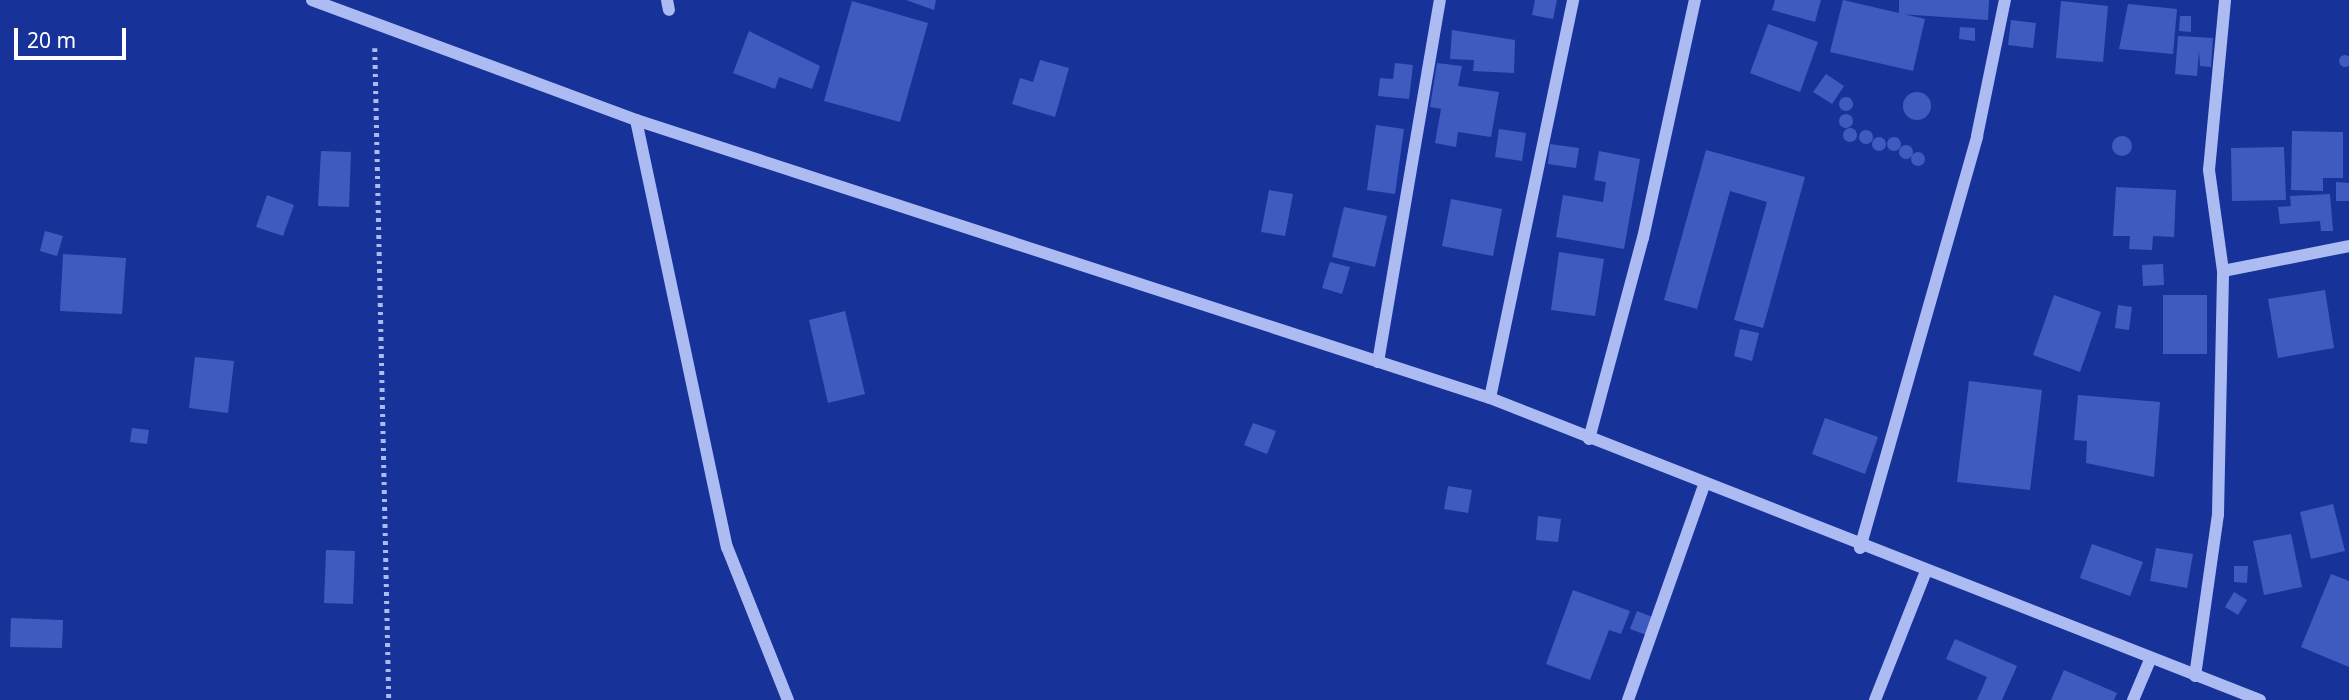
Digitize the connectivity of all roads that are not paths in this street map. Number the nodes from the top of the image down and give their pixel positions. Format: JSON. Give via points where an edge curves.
{"nodes":[{"id":1,"x":312,"y":0,"type":"edge"},
{"id":2,"x":1440,"y":0,"type":"edge"},
{"id":3,"x":1573,"y":0,"type":"edge"},
{"id":4,"x":1695,"y":0,"type":"edge"},
{"id":5,"x":2005,"y":0,"type":"edge"},
{"id":6,"x":2225,"y":0,"type":"edge"},
{"id":7,"x":636,"y":120,"type":"junction"},
{"id":8,"x":2349,"y":246,"type":"edge"},
{"id":9,"x":2223,"y":271,"type":"junction"},
{"id":10,"x":1378,"y":362,"type":"junction"},
{"id":11,"x":1490,"y":398,"type":"junction"},
{"id":12,"x":1589,"y":439,"type":"junction"},
{"id":13,"x":1704,"y":485,"type":"junction"},
{"id":14,"x":1860,"y":548,"type":"junction"},
{"id":15,"x":1926,"y":571,"type":"junction"},
{"id":16,"x":2150,"y":660,"type":"junction"},
{"id":17,"x":2195,"y":676,"type":"junction"},
{"id":18,"x":788,"y":700,"type":"edge"},
{"id":19,"x":1628,"y":700,"type":"edge"},
{"id":20,"x":1875,"y":700,"type":"edge"},
{"id":21,"x":2133,"y":700,"type":"edge"},
{"id":22,"x":2260,"y":700,"type":"edge"}],
"edges":[{"from":1,"to":7,"type":"street"},
{"from":2,"to":10,"type":"street"},
{"from":3,"to":11,"type":"street"},
{"from":4,"to":12,"type":"street","via":[[1643,238]]},
{"from":5,"to":14,"type":"street","via":[[1978,136]]},
{"from":6,"to":9,"type":"street","via":[[2208,170]]},
{"from":7,"to":10,"type":"street"},
{"from":7,"to":18,"type":"street","via":[[727,547]]},
{"from":8,"to":9,"type":"street"},
{"from":9,"to":17,"type":"street","via":[[2218,514]]},
{"from":10,"to":11,"type":"street"},
{"from":11,"to":12,"type":"street"},
{"from":12,"to":13,"type":"street"},
{"from":13,"to":14,"type":"street"},
{"from":13,"to":19,"type":"street"},
{"from":14,"to":15,"type":"street"},
{"from":15,"to":16,"type":"street"},
{"from":15,"to":20,"type":"street"},
{"from":16,"to":17,"type":"street"},
{"from":16,"to":21,"type":"street"},
{"from":17,"to":22,"type":"street"}]}
